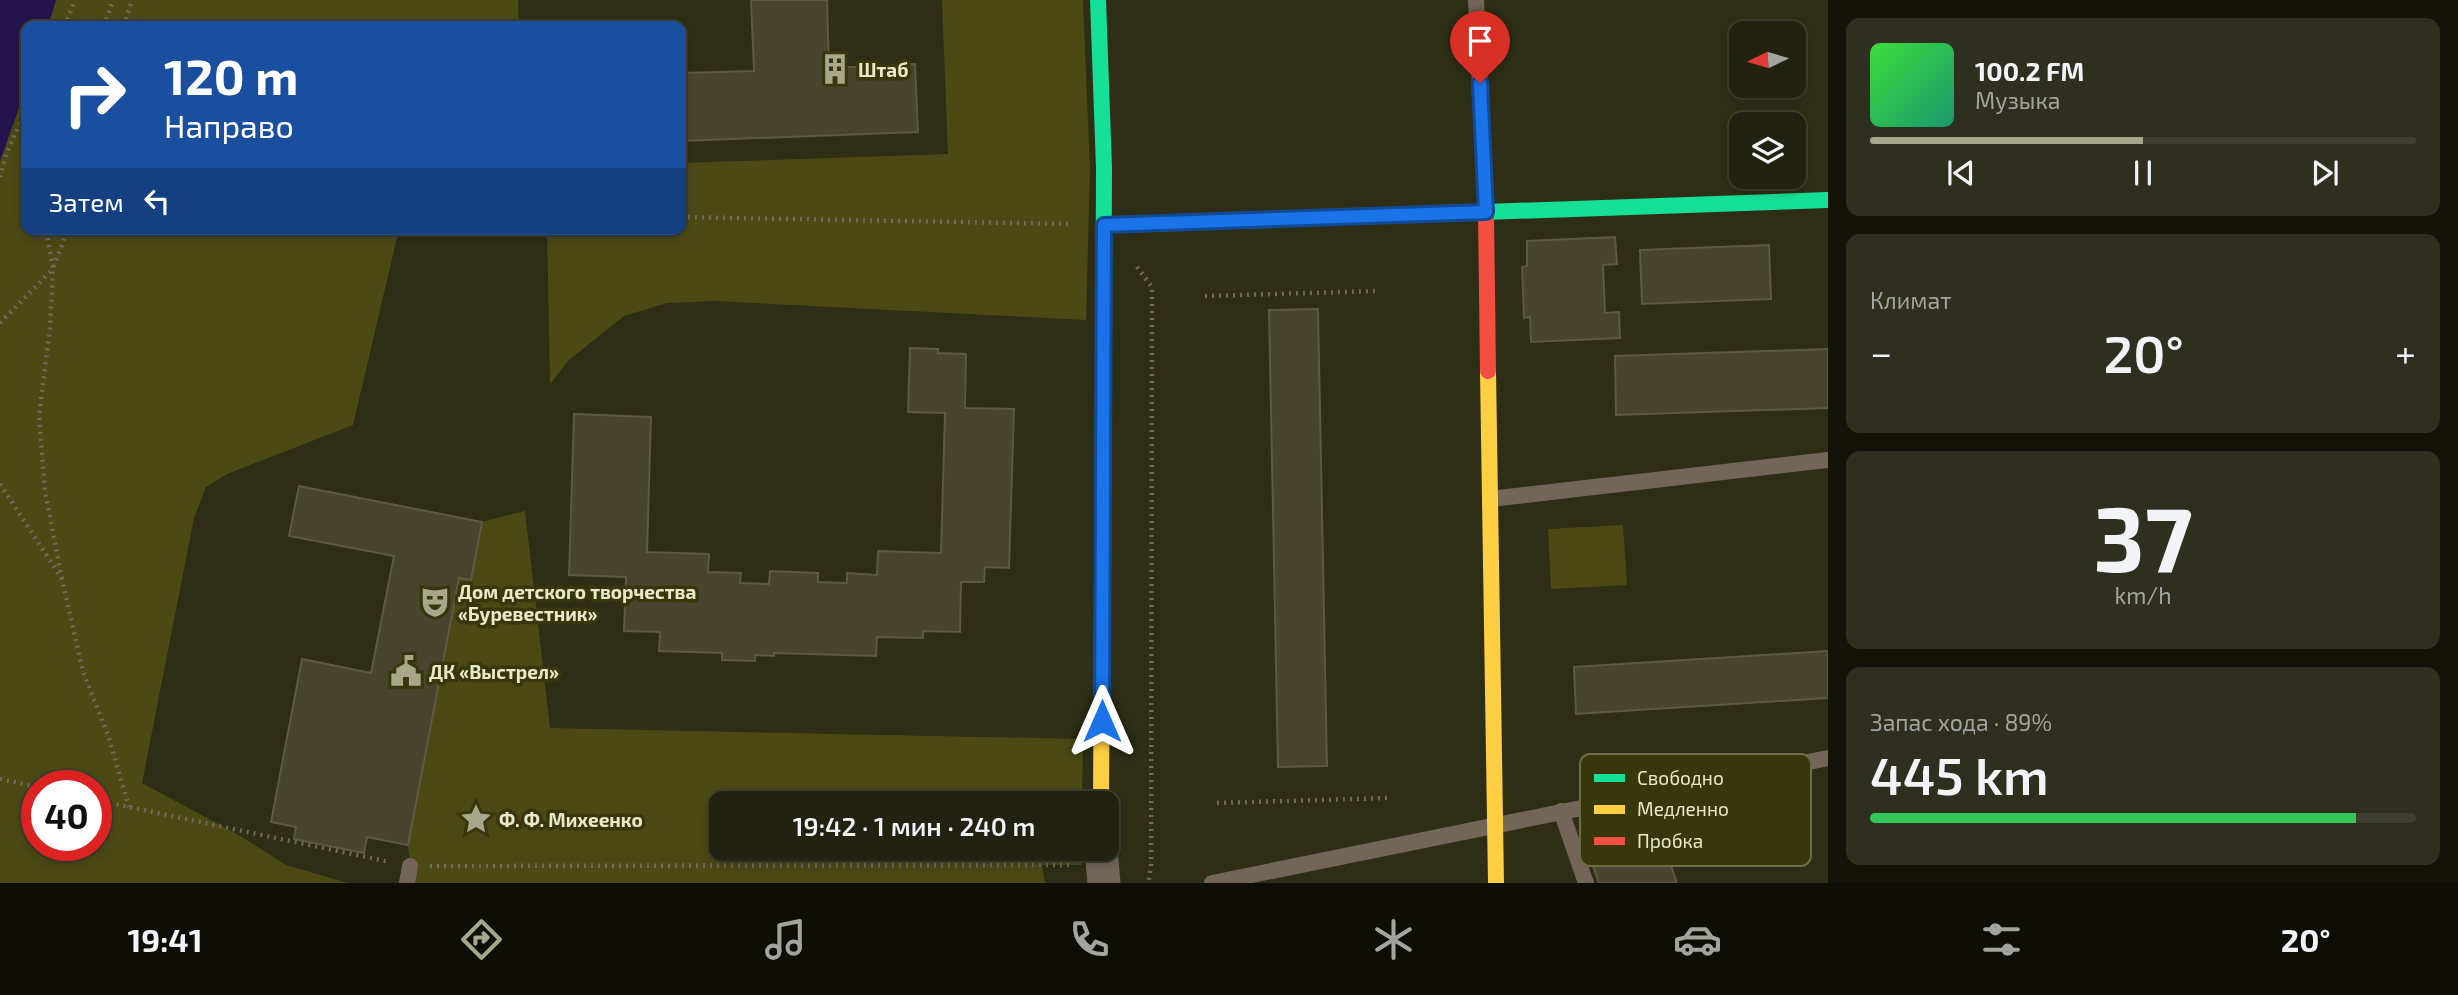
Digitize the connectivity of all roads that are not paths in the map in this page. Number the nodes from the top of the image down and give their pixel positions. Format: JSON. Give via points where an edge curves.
{"nodes":[{"id":1,"x":1098,"y":0,"type":"edge"},
{"id":2,"x":1476,"y":0,"type":"edge"},
{"id":3,"x":1828,"y":200,"type":"edge"},
{"id":4,"x":1486,"y":212,"type":"junction"},
{"id":5,"x":1104,"y":225,"type":"junction"},
{"id":6,"x":1828,"y":460,"type":"edge"},
{"id":7,"x":1490,"y":499,"type":"junction"},
{"id":8,"x":1101,"y":791,"type":"edge"},
{"id":9,"x":1580,"y":807,"type":"edge"},
{"id":10,"x":1560,"y":811,"type":"junction"},
{"id":11,"x":1495,"y":825,"type":"junction"},
{"id":12,"x":410,"y":866,"type":"road end"},
{"id":13,"x":1281,"y":876,"type":"edge"},
{"id":14,"x":407,"y":883,"type":"edge"},
{"id":15,"x":1212,"y":883,"type":"edge"},
{"id":16,"x":1496,"y":883,"type":"edge"},
{"id":17,"x":1586,"y":883,"type":"edge"}],
"edges":[{"from":1,"to":5,"type":"street"},
{"from":2,"to":4,"type":"lane"},
{"from":3,"to":4,"type":"street"},
{"from":4,"to":5,"type":"street"},
{"from":4,"to":7,"type":"street"},
{"from":5,"to":8,"type":"street"},
{"from":6,"to":7,"type":"lane"},
{"from":7,"to":11,"type":"street"},
{"from":9,"to":10,"type":"lane"},
{"from":10,"to":11,"type":"lane"},
{"from":10,"to":17,"type":"lane"},
{"from":11,"to":13,"type":"lane"},
{"from":11,"to":16,"type":"street"},
{"from":12,"to":14,"type":"lane"},
{"from":13,"to":15,"type":"lane"}]}
